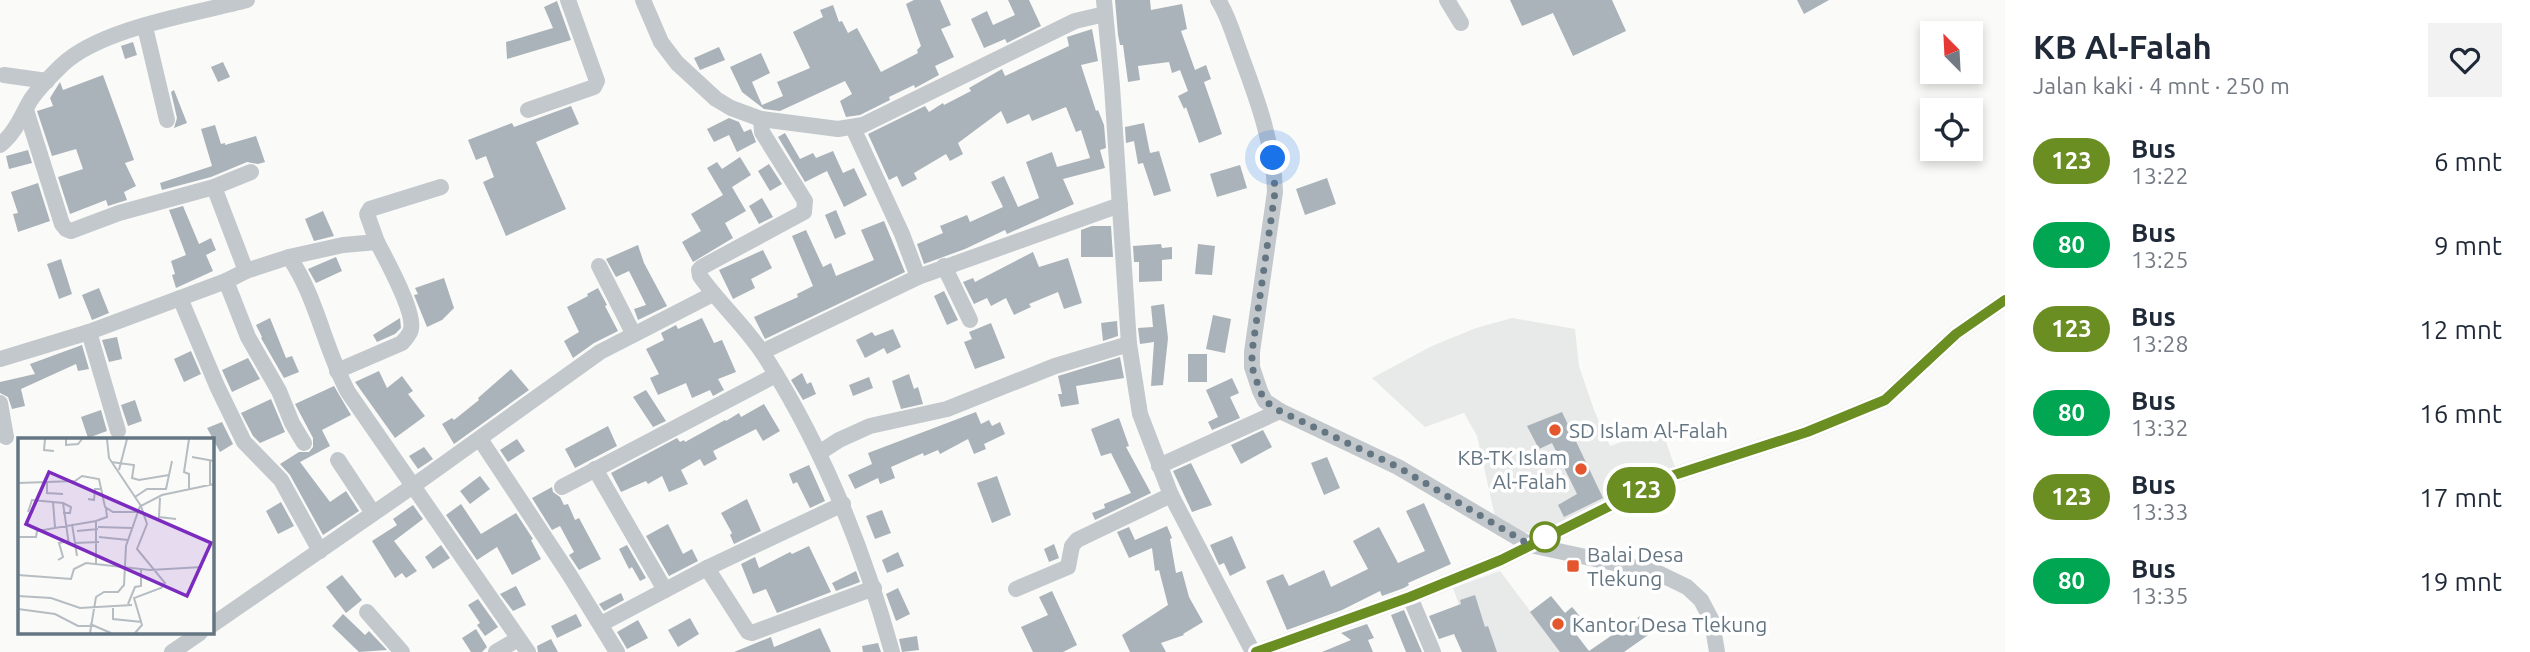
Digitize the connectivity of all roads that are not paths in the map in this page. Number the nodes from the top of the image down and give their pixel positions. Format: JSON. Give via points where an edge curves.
{"nodes":[{"id":1,"x":247,"y":0,"type":"edge"},
{"id":2,"x":568,"y":0,"type":"edge"},
{"id":3,"x":643,"y":0,"type":"edge"},
{"id":4,"x":1218,"y":0,"type":"edge"},
{"id":5,"x":1447,"y":0,"type":"edge"},
{"id":6,"x":219,"y":4,"type":"edge"},
{"id":7,"x":1105,"y":7,"type":"edge"},
{"id":8,"x":1461,"y":23,"type":"dead end"},
{"id":9,"x":145,"y":27,"type":"junction"},
{"id":10,"x":4,"y":75,"type":"dead end"},
{"id":11,"x":47,"y":81,"type":"junction"},
{"id":12,"x":26,"y":110,"type":"junction"},
{"id":13,"x":528,"y":110,"type":"dead end"},
{"id":14,"x":761,"y":119,"type":"junction"},
{"id":15,"x":167,"y":120,"type":"dead end"},
{"id":16,"x":853,"y":128,"type":"junction"},
{"id":17,"x":0,"y":145,"type":"edge"},
{"id":18,"x":251,"y":172,"type":"dead end"},
{"id":19,"x":214,"y":187,"type":"junction"},
{"id":20,"x":441,"y":187,"type":"dead end"},
{"id":21,"x":1120,"y":205,"type":"junction"},
{"id":22,"x":377,"y":242,"type":"junction"},
{"id":23,"x":289,"y":257,"type":"junction"},
{"id":24,"x":944,"y":266,"type":"junction"},
{"id":25,"x":599,"y":267,"type":"dead end"},
{"id":26,"x":246,"y":271,"type":"junction"},
{"id":27,"x":918,"y":277,"type":"junction"},
{"id":28,"x":226,"y":281,"type":"junction"},
{"id":29,"x":713,"y":294,"type":"junction"},
{"id":30,"x":180,"y":298,"type":"junction"},
{"id":31,"x":2005,"y":300,"type":"edge"},
{"id":32,"x":970,"y":320,"type":"dead end"},
{"id":33,"x":89,"y":332,"type":"junction"},
{"id":34,"x":633,"y":333,"type":"junction"},
{"id":35,"x":1129,"y":344,"type":"junction"},
{"id":36,"x":762,"y":352,"type":"junction"},
{"id":37,"x":0,"y":359,"type":"edge"},
{"id":38,"x":337,"y":371,"type":"junction"},
{"id":39,"x":776,"y":375,"type":"junction"},
{"id":40,"x":0,"y":403,"type":"edge"},
{"id":41,"x":1280,"y":411,"type":"junction"},
{"id":42,"x":118,"y":430,"type":"dead end"},
{"id":43,"x":6,"y":437,"type":"dead end"},
{"id":44,"x":480,"y":439,"type":"junction"},
{"id":45,"x":304,"y":443,"type":"dead end"},
{"id":46,"x":819,"y":453,"type":"junction"},
{"id":47,"x":338,"y":460,"type":"dead end"},
{"id":48,"x":1159,"y":466,"type":"junction"},
{"id":49,"x":596,"y":469,"type":"junction"},
{"id":50,"x":414,"y":486,"type":"junction"},
{"id":51,"x":562,"y":487,"type":"dead end"},
{"id":52,"x":1171,"y":495,"type":"junction"},
{"id":53,"x":843,"y":504,"type":"junction"},
{"id":54,"x":373,"y":513,"type":"junction"},
{"id":55,"x":1530,"y":545,"type":"junction"},
{"id":56,"x":320,"y":551,"type":"junction"},
{"id":57,"x":707,"y":568,"type":"junction"},
{"id":58,"x":874,"y":588,"type":"junction"},
{"id":59,"x":1016,"y":589,"type":"dead end"},
{"id":60,"x":665,"y":590,"type":"junction"},
{"id":61,"x":1410,"y":597,"type":"junction"},
{"id":62,"x":367,"y":612,"type":"dead end"},
{"id":63,"x":214,"y":624,"type":"edge"},
{"id":64,"x":601,"y":624,"type":"junction"},
{"id":65,"x":199,"y":634,"type":"edge"},
{"id":66,"x":523,"y":645,"type":"edge"},
{"id":67,"x":172,"y":652,"type":"edge"},
{"id":68,"x":401,"y":652,"type":"edge"},
{"id":69,"x":496,"y":652,"type":"edge"},
{"id":70,"x":617,"y":652,"type":"edge"},
{"id":71,"x":892,"y":652,"type":"edge"},
{"id":72,"x":1254,"y":652,"type":"edge"},
{"id":73,"x":1433,"y":652,"type":"edge"},
{"id":74,"x":1717,"y":652,"type":"edge"}],
"edges":[{"from":1,"to":6,"type":"street"},
{"from":2,"to":13,"type":"street","via":[[597,81],[594,87]]},
{"from":3,"to":14,"type":"street","via":[[661,42],[677,63],[716,99]]},
{"from":4,"to":41,"type":"street","via":[[1254,90],[1273,158],[1275,192],[1252,367],[1265,401]]},
{"from":5,"to":8,"type":"street"},
{"from":6,"to":9,"type":"street"},
{"from":7,"to":16,"type":"street"},
{"from":7,"to":21,"type":"street"},
{"from":9,"to":11,"type":"street","via":[[89,46]]},
{"from":9,"to":15,"type":"street"},
{"from":10,"to":11,"type":"street"},
{"from":11,"to":12,"type":"street"},
{"from":12,"to":17,"type":"street"},
{"from":12,"to":19,"type":"street","via":[[66,229]]},
{"from":14,"to":16,"type":"street"},
{"from":14,"to":29,"type":"street","via":[[762,132],[806,207],[702,267],[700,276]]},
{"from":16,"to":27,"type":"street"},
{"from":18,"to":19,"type":"street"},
{"from":19,"to":26,"type":"street"},
{"from":20,"to":22,"type":"street","via":[[370,209],[367,214]]},
{"from":21,"to":24,"type":"street"},
{"from":21,"to":35,"type":"street"},
{"from":22,"to":23,"type":"street"},
{"from":22,"to":38,"type":"street","via":[[403,298],[411,330],[402,343]]},
{"from":23,"to":26,"type":"street"},
{"from":23,"to":38,"type":"street"},
{"from":24,"to":27,"type":"street"},
{"from":24,"to":32,"type":"street"},
{"from":25,"to":34,"type":"street"},
{"from":26,"to":28,"type":"street"},
{"from":27,"to":36,"type":"street"},
{"from":28,"to":30,"type":"street"},
{"from":28,"to":45,"type":"street","via":[[248,337]]},
{"from":29,"to":34,"type":"street"},
{"from":29,"to":36,"type":"street"},
{"from":30,"to":33,"type":"street"},
{"from":30,"to":56,"type":"street","via":[[244,442],[281,480]]},
{"from":31,"to":55,"type":"street","via":[[1956,334],[1885,400],[1807,432],[1668,477]]},
{"from":33,"to":37,"type":"street"},
{"from":33,"to":42,"type":"street"},
{"from":34,"to":44,"type":"street"},
{"from":35,"to":46,"type":"street","via":[[1055,366],[947,409],[870,426]]},
{"from":35,"to":48,"type":"street","via":[[1140,414]]},
{"from":36,"to":39,"type":"street"},
{"from":38,"to":50,"type":"street"},
{"from":39,"to":46,"type":"street"},
{"from":39,"to":49,"type":"street"},
{"from":40,"to":43,"type":"street"},
{"from":41,"to":48,"type":"street"},
{"from":41,"to":55,"type":"street","via":[[1398,467]]},
{"from":44,"to":50,"type":"street"},
{"from":44,"to":64,"type":"street"},
{"from":46,"to":53,"type":"street"},
{"from":47,"to":54,"type":"street"},
{"from":48,"to":52,"type":"street"},
{"from":49,"to":51,"type":"street"},
{"from":49,"to":60,"type":"street"},
{"from":50,"to":54,"type":"street"},
{"from":50,"to":66,"type":"street"},
{"from":52,"to":59,"type":"street","via":[[1076,540],[1068,567]]},
{"from":52,"to":72,"type":"street"},
{"from":53,"to":57,"type":"street"},
{"from":53,"to":58,"type":"street"},
{"from":54,"to":56,"type":"street"},
{"from":55,"to":61,"type":"street"},
{"from":55,"to":74,"type":"street","via":[[1656,572],[1678,582],[1708,611]]},
{"from":56,"to":63,"type":"street"},
{"from":57,"to":58,"type":"street","via":[[752,633]]},
{"from":57,"to":60,"type":"street"},
{"from":58,"to":71,"type":"street"},
{"from":60,"to":64,"type":"street"},
{"from":61,"to":72,"type":"street"},
{"from":61,"to":73,"type":"street"},
{"from":62,"to":68,"type":"street"},
{"from":64,"to":70,"type":"street"},
{"from":65,"to":67,"type":"street"},
{"from":66,"to":69,"type":"street"}]}
